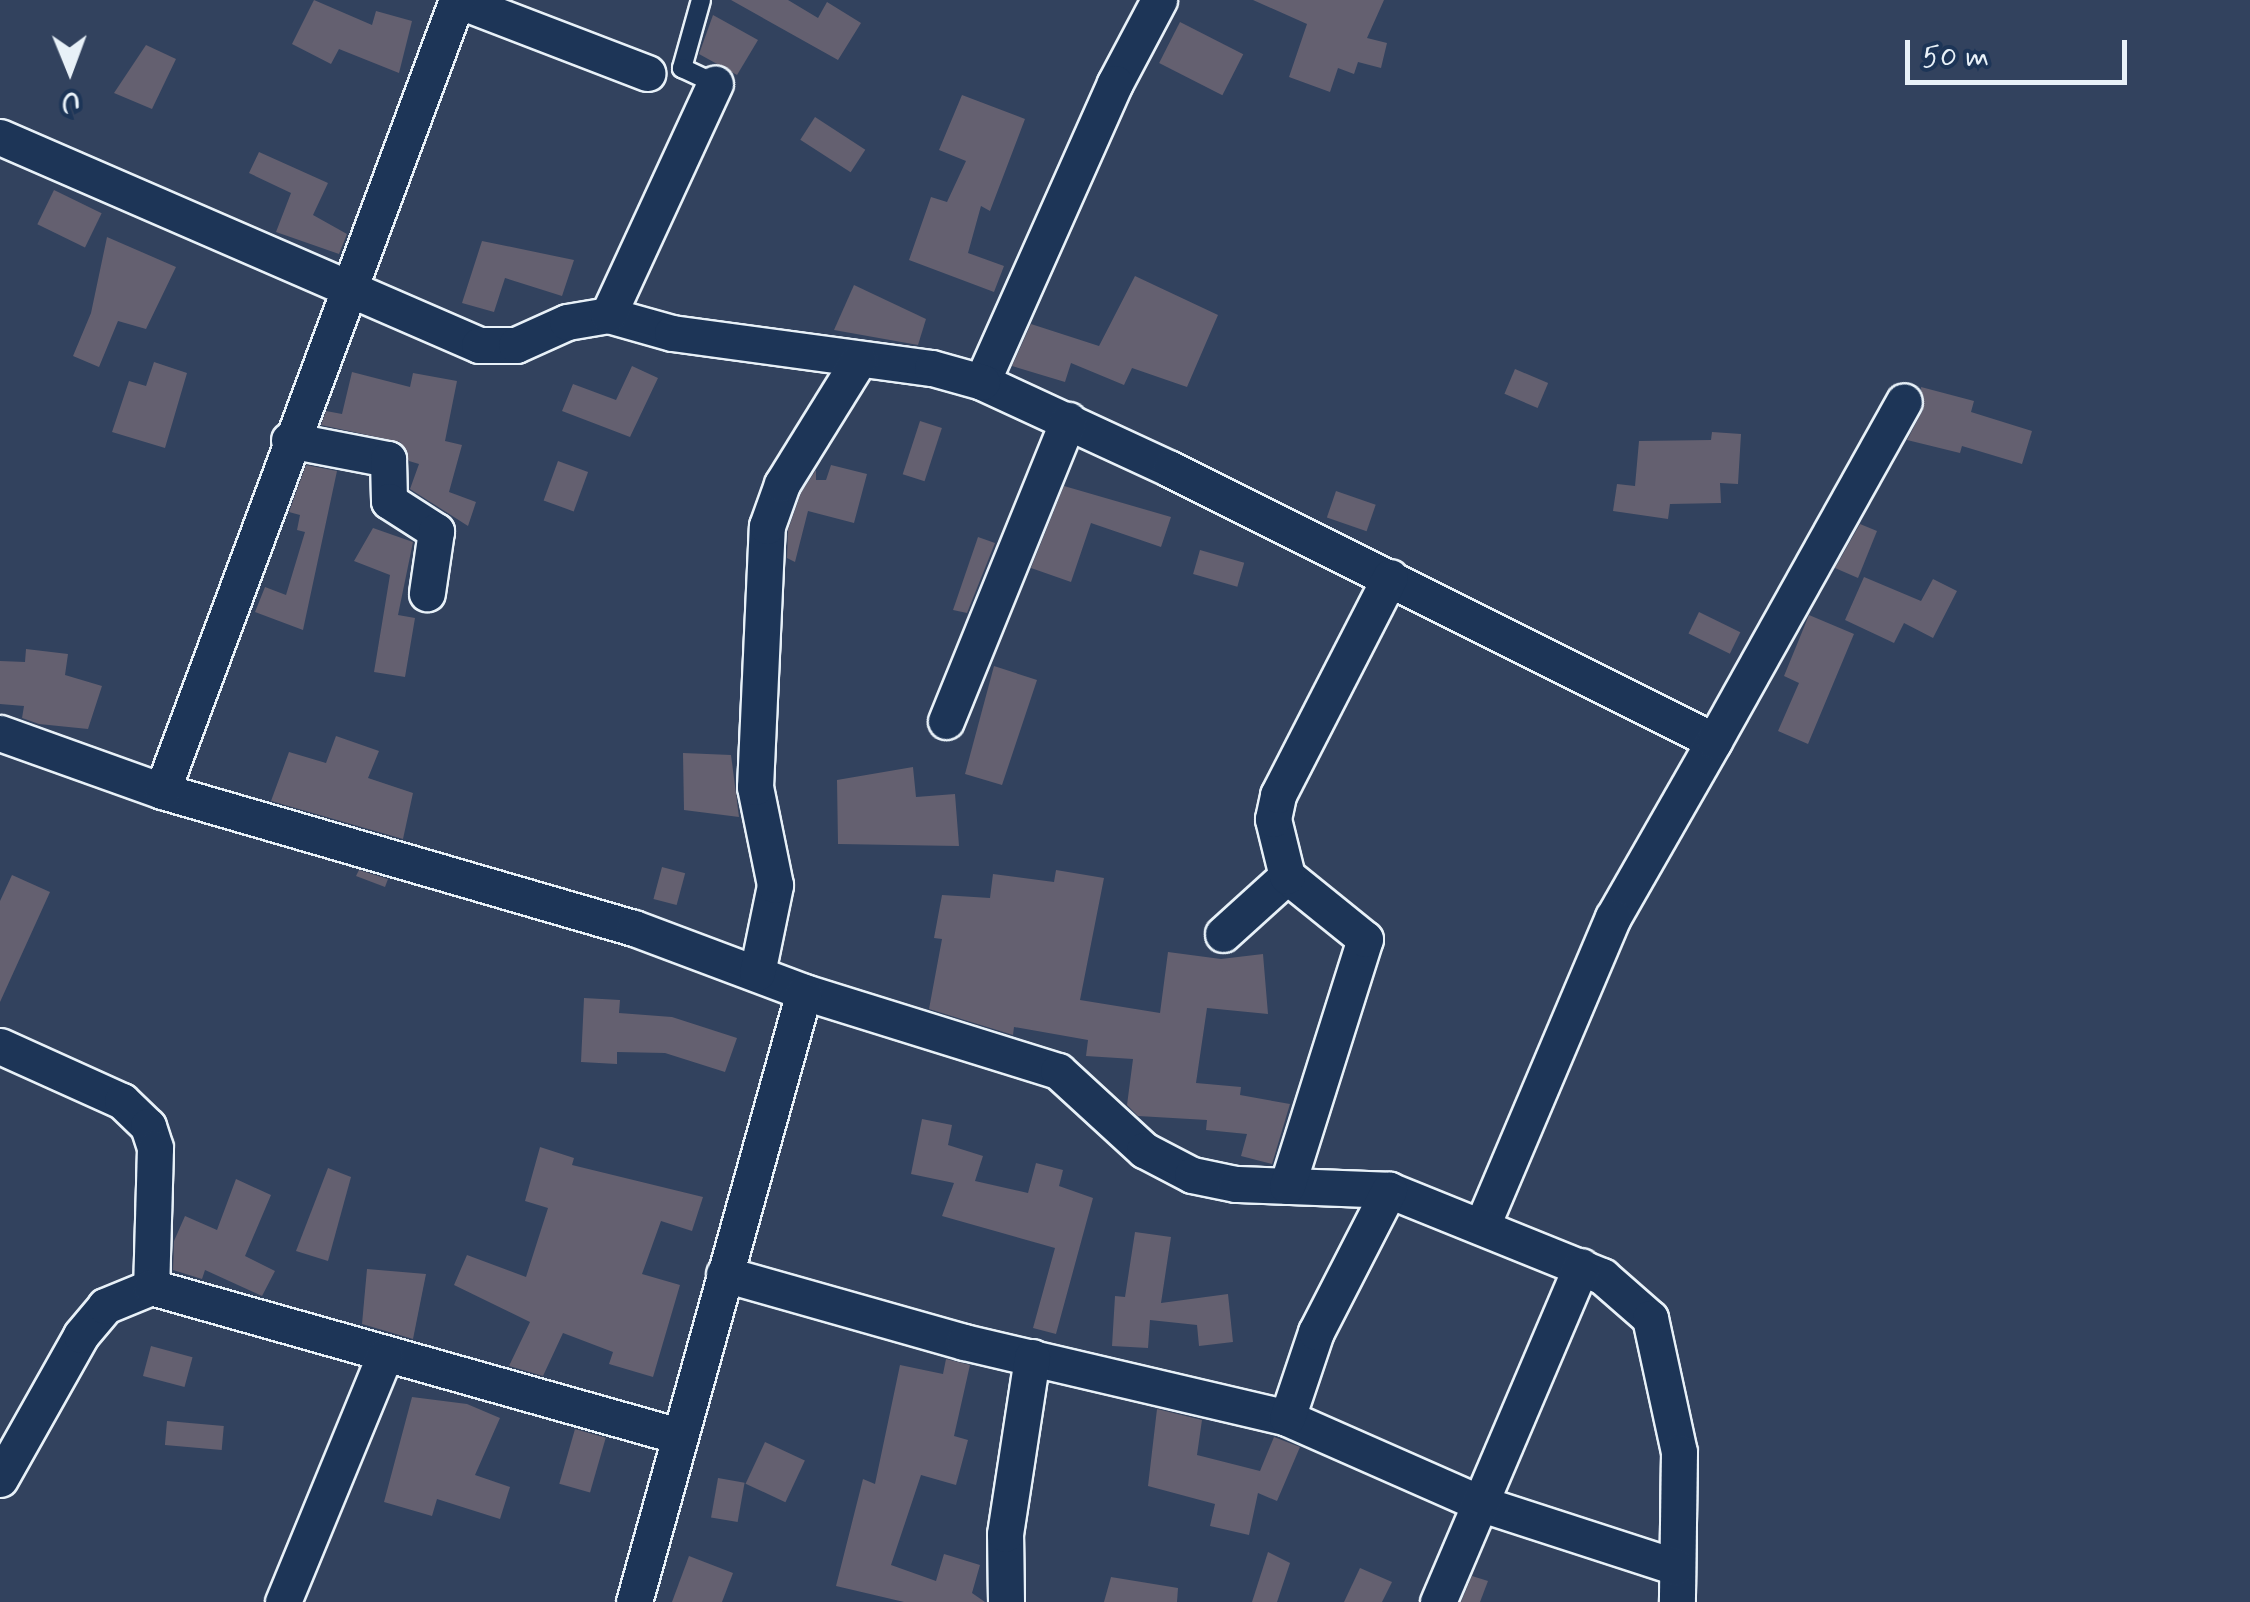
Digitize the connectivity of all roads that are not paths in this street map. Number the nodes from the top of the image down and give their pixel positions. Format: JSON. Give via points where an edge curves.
{"nodes":[{"id":1,"x":457,"y":0,"type":"edge"},
{"id":2,"x":700,"y":0,"type":"edge"},
{"id":3,"x":1158,"y":0,"type":"edge"},
{"id":4,"x":647,"y":72,"type":"dead end"},
{"id":5,"x":721,"y":85,"type":"joint"},
{"id":6,"x":0,"y":137,"type":"edge"},
{"id":7,"x":344,"y":288,"type":"junction"},
{"id":8,"x":608,"y":315,"type":"junction"},
{"id":9,"x":859,"y":360,"type":"junction"},
{"id":10,"x":982,"y":382,"type":"junction"},
{"id":11,"x":1904,"y":402,"type":"dead end"},
{"id":12,"x":1068,"y":420,"type":"junction"},
{"id":13,"x":289,"y":440,"type":"junction"},
{"id":14,"x":1390,"y":577,"type":"junction"},
{"id":15,"x":426,"y":593,"type":"dead end"},
{"id":16,"x":946,"y":722,"type":"dead end"},
{"id":17,"x":0,"y":732,"type":"edge"},
{"id":18,"x":1714,"y":741,"type":"junction"},
{"id":19,"x":162,"y":790,"type":"junction"},
{"id":20,"x":1288,"y":876,"type":"junction"},
{"id":21,"x":1224,"y":934,"type":"dead end"},
{"id":22,"x":757,"y":973,"type":"junction"},
{"id":23,"x":804,"y":992,"type":"junction"},
{"id":24,"x":0,"y":1046,"type":"edge"},
{"id":25,"x":1288,"y":1186,"type":"junction"},
{"id":26,"x":1389,"y":1190,"type":"junction"},
{"id":27,"x":1483,"y":1223,"type":"junction"},
{"id":28,"x":1581,"y":1266,"type":"junction"},
{"id":29,"x":724,"y":1274,"type":"junction"},
{"id":30,"x":151,"y":1286,"type":"junction"},
{"id":31,"x":385,"y":1354,"type":"junction"},
{"id":32,"x":1032,"y":1357,"type":"junction"},
{"id":33,"x":1286,"y":1418,"type":"junction"},
{"id":34,"x":679,"y":1436,"type":"junction"},
{"id":35,"x":0,"y":1479,"type":"edge"},
{"id":36,"x":1482,"y":1504,"type":"junction"},
{"id":37,"x":1677,"y":1585,"type":"edge"},
{"id":38,"x":639,"y":1600,"type":"edge"},
{"id":39,"x":283,"y":1602,"type":"edge"},
{"id":40,"x":1006,"y":1602,"type":"edge"},
{"id":41,"x":1438,"y":1602,"type":"edge"}],
"edges":[{"from":1,"to":4,"type":"street"},
{"from":1,"to":7,"type":"street"},
{"from":2,"to":5,"type":"lane","via":[[682,68]]},
{"from":3,"to":10,"type":"street"},
{"from":5,"to":8,"type":"street"},
{"from":6,"to":7,"type":"street"},
{"from":7,"to":8,"type":"street","via":[[496,348]]},
{"from":7,"to":13,"type":"street"},
{"from":8,"to":9,"type":"street","via":[[672,333]]},
{"from":9,"to":10,"type":"street"},
{"from":9,"to":22,"type":"street","via":[[782,484],[766,526],[755,786],[775,885]]},
{"from":10,"to":12,"type":"street"},
{"from":11,"to":18,"type":"street"},
{"from":12,"to":14,"type":"street"},
{"from":12,"to":16,"type":"street"},
{"from":13,"to":15,"type":"street","via":[[388,459],[389,501],[436,531]]},
{"from":13,"to":19,"type":"street"},
{"from":14,"to":18,"type":"street"},
{"from":14,"to":20,"type":"street","via":[[1278,794],[1274,844]]},
{"from":17,"to":19,"type":"street"},
{"from":18,"to":27,"type":"street","via":[[1613,916]]},
{"from":19,"to":22,"type":"street","via":[[634,928]]},
{"from":20,"to":21,"type":"street"},
{"from":20,"to":25,"type":"street","via":[[1379,946]]},
{"from":22,"to":23,"type":"street"},
{"from":23,"to":25,"type":"street","via":[[1058,1071],[1167,1166],[1236,1184]]},
{"from":23,"to":29,"type":"street"},
{"from":24,"to":30,"type":"street","via":[[122,1101],[148,1126],[156,1170]]},
{"from":25,"to":26,"type":"street"},
{"from":26,"to":27,"type":"street"},
{"from":26,"to":33,"type":"street","via":[[1316,1332]]},
{"from":27,"to":28,"type":"street"},
{"from":28,"to":36,"type":"street"},
{"from":28,"to":37,"type":"street","via":[[1626,1293],[1650,1318],[1679,1452]]},
{"from":29,"to":32,"type":"street"},
{"from":29,"to":34,"type":"street"},
{"from":30,"to":31,"type":"street"},
{"from":30,"to":35,"type":"street","via":[[105,1306],[81,1335]]},
{"from":31,"to":34,"type":"street"},
{"from":31,"to":39,"type":"street"},
{"from":32,"to":33,"type":"street"},
{"from":32,"to":40,"type":"street","via":[[1005,1534]]},
{"from":33,"to":36,"type":"street"},
{"from":34,"to":38,"type":"street"},
{"from":36,"to":37,"type":"street"},
{"from":36,"to":41,"type":"street"}]}
